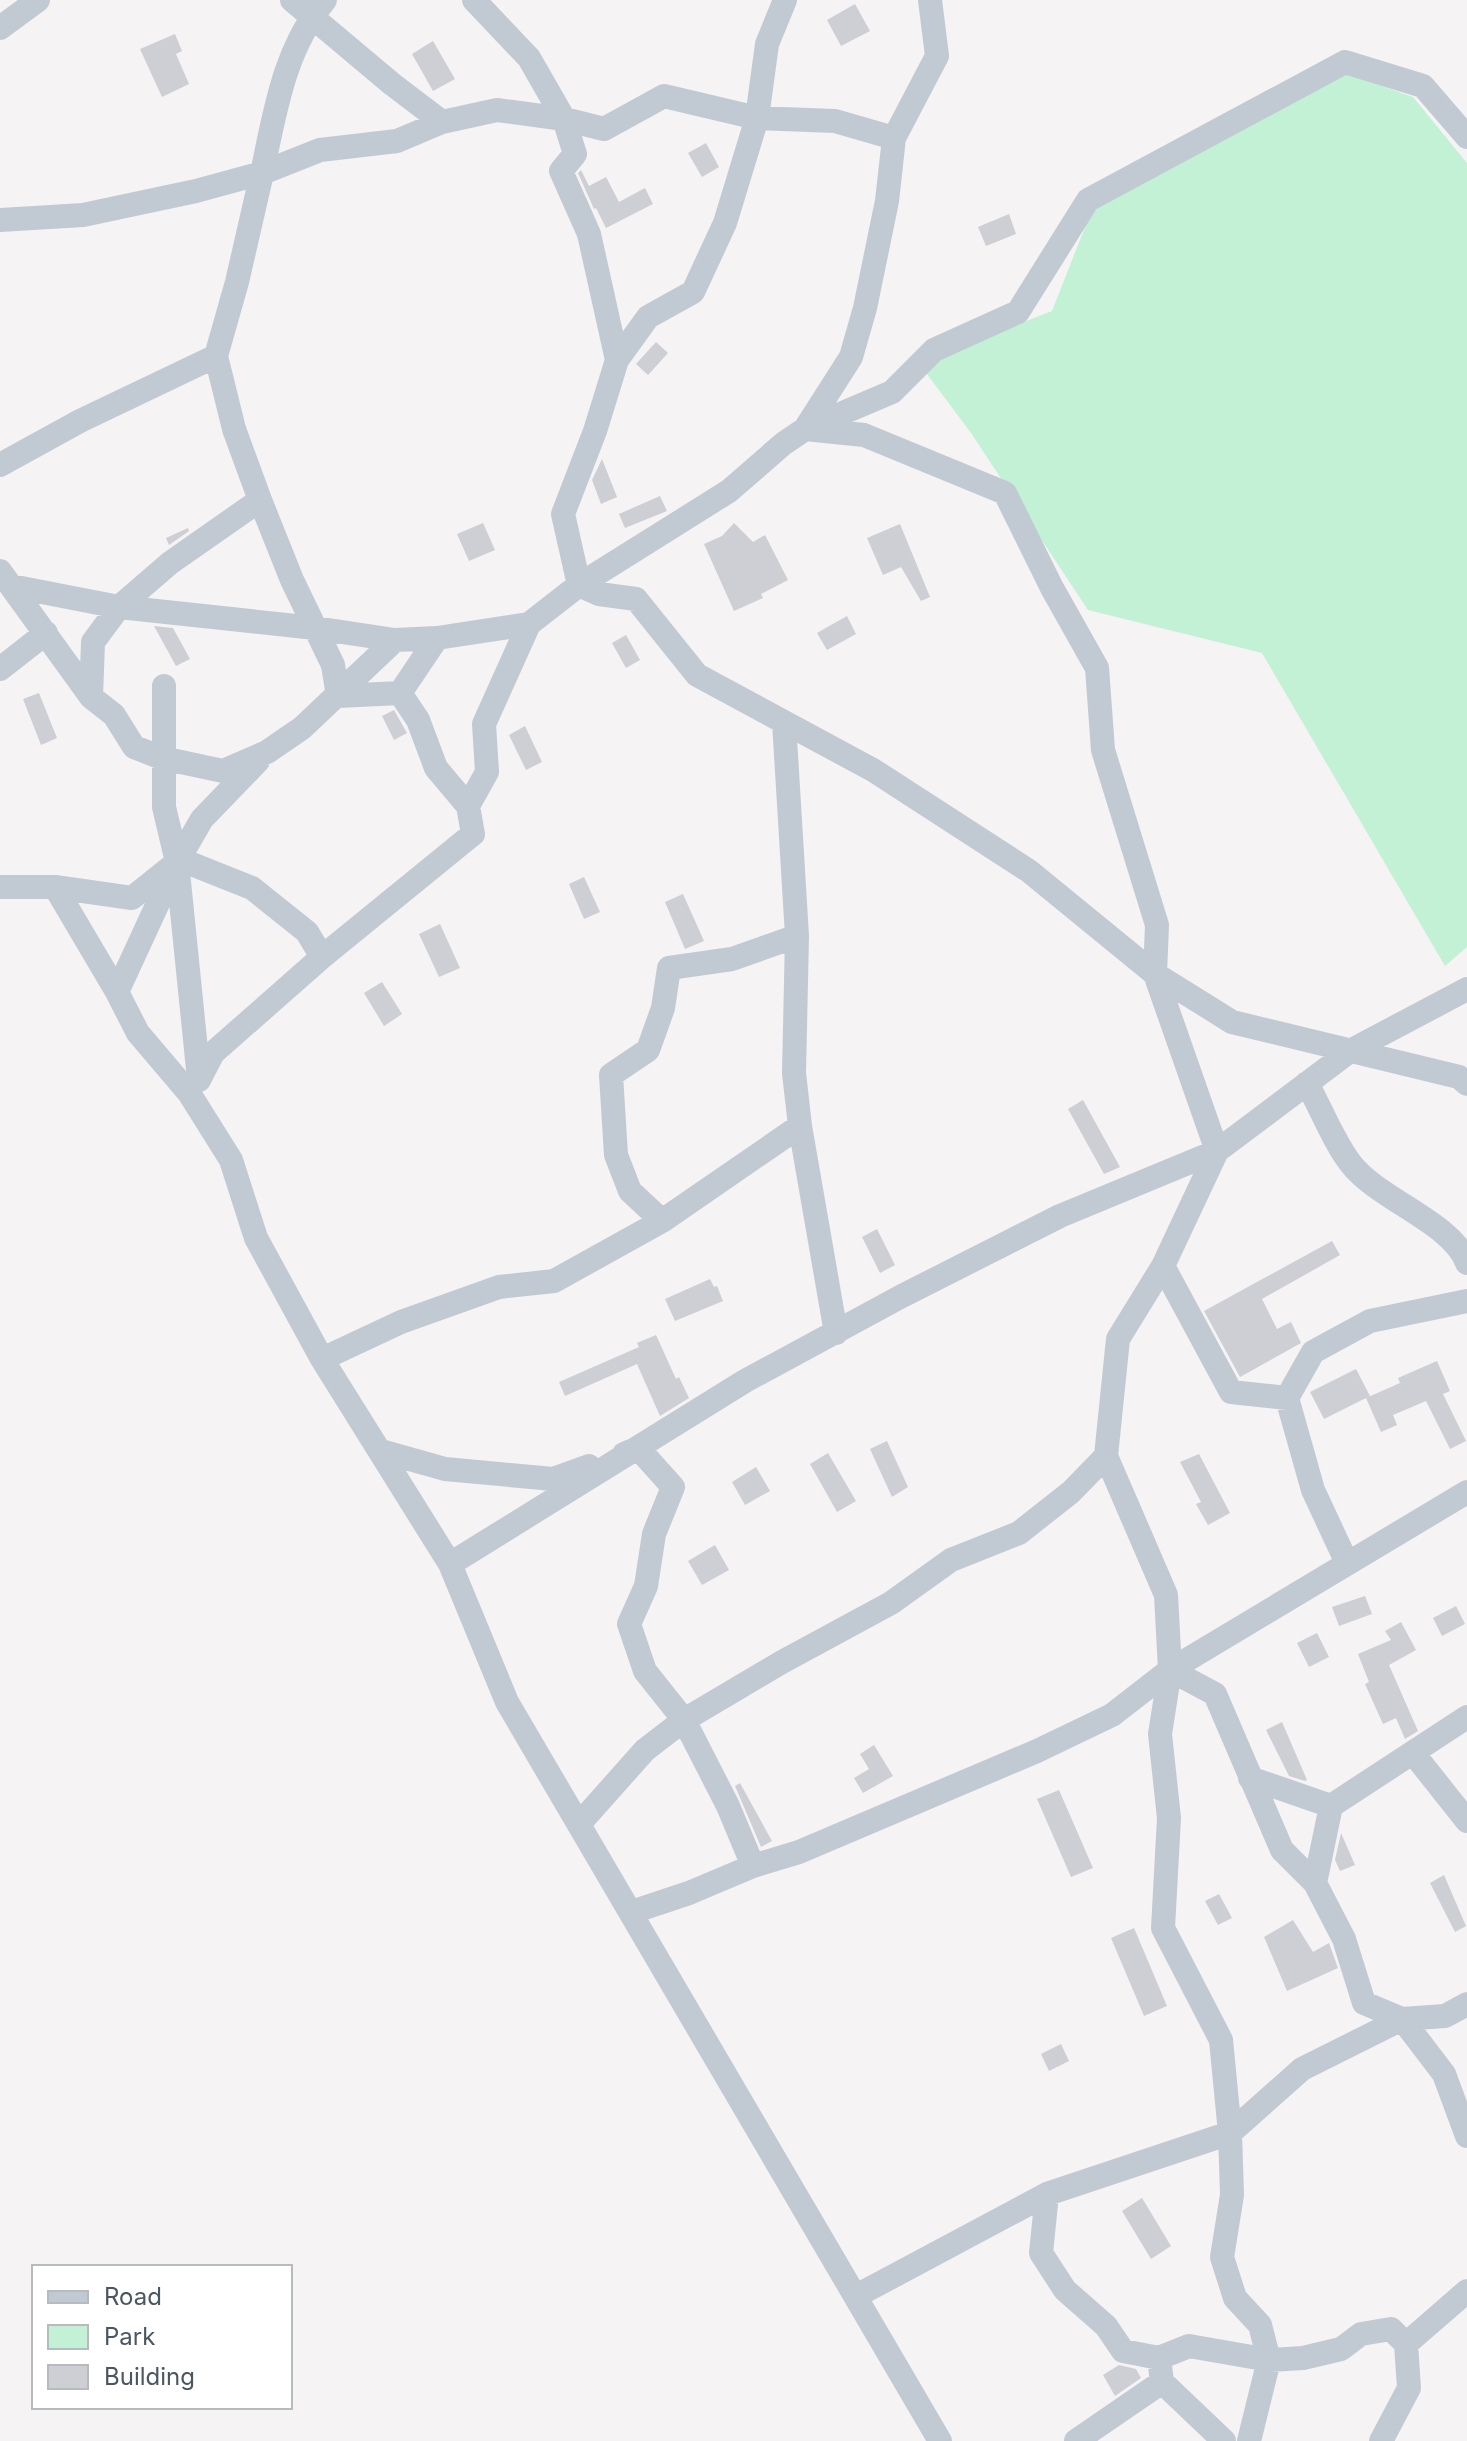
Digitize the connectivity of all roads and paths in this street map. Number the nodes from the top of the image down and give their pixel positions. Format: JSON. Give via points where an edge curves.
{"nodes":[{"id":1,"x":38,"y":0,"type":"edge"},
{"id":2,"x":292,"y":0,"type":"edge"},
{"id":3,"x":474,"y":0,"type":"edge"},
{"id":4,"x":785,"y":0,"type":"edge"},
{"id":5,"x":930,"y":0,"type":"edge"},
{"id":6,"x":318,"y":8,"type":"edge"},
{"id":7,"x":0,"y":28,"type":"edge"},
{"id":8,"x":757,"y":118,"type":"junction"},
{"id":9,"x":564,"y":119,"type":"junction"},
{"id":10,"x":442,"y":122,"type":"junction"},
{"id":11,"x":1467,"y":137,"type":"edge"},
{"id":12,"x":894,"y":138,"type":"junction"},
{"id":13,"x":262,"y":173,"type":"junction"},
{"id":14,"x":0,"y":220,"type":"edge"},
{"id":15,"x":216,"y":356,"type":"junction"},
{"id":16,"x":617,"y":360,"type":"junction"},
{"id":17,"x":805,"y":429,"type":"junction"},
{"id":18,"x":0,"y":465,"type":"edge"},
{"id":19,"x":260,"y":500,"type":"junction"},
{"id":20,"x":5,"y":579,"type":"edge"},
{"id":21,"x":579,"y":585,"type":"junction"},
{"id":22,"x":119,"y":607,"type":"junction"},
{"id":23,"x":529,"y":624,"type":"junction"},
{"id":24,"x":315,"y":628,"type":"junction"},
{"id":25,"x":46,"y":633,"type":"junction"},
{"id":26,"x":437,"y":638,"type":"junction"},
{"id":27,"x":395,"y":640,"type":"junction"},
{"id":28,"x":0,"y":669,"type":"edge"},
{"id":29,"x":164,"y":686,"type":"dead end"},
{"id":30,"x":400,"y":693,"type":"junction"},
{"id":31,"x":338,"y":696,"type":"junction"},
{"id":32,"x":91,"y":697,"type":"junction"},
{"id":33,"x":784,"y":722,"type":"junction"},
{"id":34,"x":134,"y":747,"type":"junction"},
{"id":35,"x":267,"y":752,"type":"junction"},
{"id":36,"x":162,"y":758,"type":"junction"},
{"id":37,"x":468,"y":806,"type":"junction"},
{"id":38,"x":164,"y":807,"type":"junction"},
{"id":39,"x":178,"y":861,"type":"junction"},
{"id":40,"x":0,"y":887,"type":"edge"},
{"id":41,"x":55,"y":887,"type":"junction"},
{"id":42,"x":797,"y":936,"type":"junction"},
{"id":43,"x":322,"y":957,"type":"junction"},
{"id":44,"x":1155,"y":974,"type":"junction"},
{"id":45,"x":1467,"y":989,"type":"edge"},
{"id":46,"x":117,"y":992,"type":"junction"},
{"id":47,"x":1350,"y":1051,"type":"junction"},
{"id":48,"x":199,"y":1080,"type":"junction"},
{"id":49,"x":1307,"y":1083,"type":"junction"},
{"id":50,"x":1467,"y":1084,"type":"edge"},
{"id":51,"x":800,"y":1126,"type":"junction"},
{"id":52,"x":1217,"y":1151,"type":"junction"},
{"id":53,"x":231,"y":1160,"type":"junction"},
{"id":54,"x":662,"y":1221,"type":"junction"},
{"id":55,"x":1467,"y":1263,"type":"edge"},
{"id":56,"x":1163,"y":1266,"type":"junction"},
{"id":57,"x":1467,"y":1301,"type":"edge"},
{"id":58,"x":836,"y":1333,"type":"junction"},
{"id":59,"x":322,"y":1359,"type":"junction"},
{"id":60,"x":1287,"y":1398,"type":"junction"},
{"id":61,"x":638,"y":1448,"type":"junction"},
{"id":62,"x":381,"y":1451,"type":"junction"},
{"id":63,"x":1106,"y":1456,"type":"junction"},
{"id":64,"x":1467,"y":1492,"type":"edge"},
{"id":65,"x":1347,"y":1563,"type":"junction"},
{"id":66,"x":450,"y":1564,"type":"junction"},
{"id":67,"x":1170,"y":1670,"type":"junction"},
{"id":68,"x":1467,"y":1717,"type":"edge"},
{"id":69,"x":684,"y":1720,"type":"junction"},
{"id":70,"x":1413,"y":1753,"type":"junction"},
{"id":71,"x":1250,"y":1778,"type":"junction"},
{"id":72,"x":1331,"y":1806,"type":"junction"},
{"id":73,"x":1467,"y":1821,"type":"edge"},
{"id":74,"x":580,"y":1823,"type":"junction"},
{"id":75,"x":753,"y":1866,"type":"junction"},
{"id":76,"x":1315,"y":1883,"type":"junction"},
{"id":77,"x":632,"y":1912,"type":"junction"},
{"id":78,"x":1467,"y":2004,"type":"edge"},
{"id":79,"x":1402,"y":2019,"type":"junction"},
{"id":80,"x":1230,"y":2133,"type":"junction"},
{"id":81,"x":1467,"y":2136,"type":"edge"},
{"id":82,"x":1047,"y":2194,"type":"junction"},
{"id":83,"x":1467,"y":2291,"type":"edge"},
{"id":84,"x":856,"y":2296,"type":"junction"},
{"id":85,"x":1406,"y":2344,"type":"junction"},
{"id":86,"x":1269,"y":2360,"type":"junction"},
{"id":87,"x":1161,"y":2370,"type":"junction"},
{"id":88,"x":940,"y":2441,"type":"edge"},
{"id":89,"x":1076,"y":2441,"type":"edge"},
{"id":90,"x":1224,"y":2441,"type":"edge"},
{"id":91,"x":1249,"y":2441,"type":"edge"},
{"id":92,"x":1381,"y":2441,"type":"edge"}],
"edges":[{"from":1,"to":7,"type":"street"},
{"from":2,"to":6,"type":"street"},
{"from":3,"to":9,"type":"street","via":[[529,58]]},
{"from":4,"to":8,"type":"street","via":[[767,44]]},
{"from":5,"to":12,"type":"street","via":[[937,56]]},
{"from":6,"to":10,"type":"street"},
{"from":6,"to":13,"type":"street","via":[[285,69]]},
{"from":8,"to":9,"type":"street","via":[[664,96],[604,129]]},
{"from":8,"to":12,"type":"street","via":[[835,121]]},
{"from":8,"to":16,"type":"street","via":[[725,223],[693,292],[648,317]]},
{"from":9,"to":10,"type":"street","via":[[497,110]]},
{"from":9,"to":16,"type":"street","via":[[575,154],[561,171],[589,234]]},
{"from":10,"to":13,"type":"street","via":[[397,141],[320,150]]},
{"from":11,"to":17,"type":"street","via":[[1423,86],[1345,62],[1088,200],[1018,312],[934,350],[892,392]]},
{"from":12,"to":17,"type":"street","via":[[887,201],[851,357]]},
{"from":13,"to":14,"type":"street","via":[[83,215]]},
{"from":13,"to":15,"type":"street"},
{"from":15,"to":18,"type":"street"},
{"from":15,"to":19,"type":"street","via":[[234,429]]},
{"from":16,"to":21,"type":"street","via":[[563,514]]},
{"from":17,"to":21,"type":"street","via":[[729,491]]},
{"from":17,"to":44,"type":"street","via":[[864,435],[1005,493],[1097,668],[1103,750],[1157,925]]},
{"from":19,"to":22,"type":"street","via":[[170,563]]},
{"from":19,"to":24,"type":"street"},
{"from":20,"to":22,"type":"street"},
{"from":20,"to":25,"type":"street"},
{"from":21,"to":23,"type":"street"},
{"from":21,"to":33,"type":"street","via":[[636,599],[697,675]]},
{"from":22,"to":24,"type":"street"},
{"from":22,"to":32,"type":"street","via":[[93,642]]},
{"from":23,"to":26,"type":"street"},
{"from":23,"to":37,"type":"street","via":[[484,724],[487,772]]},
{"from":24,"to":27,"type":"street"},
{"from":24,"to":31,"type":"street","via":[[333,665]]},
{"from":25,"to":28,"type":"street"},
{"from":25,"to":32,"type":"street"},
{"from":26,"to":27,"type":"street"},
{"from":26,"to":30,"type":"street"},
{"from":27,"to":31,"type":"street"},
{"from":29,"to":36,"type":"street"},
{"from":30,"to":31,"type":"street"},
{"from":30,"to":37,"type":"street","via":[[418,720],[436,768]]},
{"from":31,"to":35,"type":"street"},
{"from":32,"to":34,"type":"street","via":[[114,715]]},
{"from":33,"to":42,"type":"street"},
{"from":33,"to":44,"type":"street","via":[[873,770],[1029,871]]},
{"from":34,"to":36,"type":"street"},
{"from":34,"to":38,"type":"street"},
{"from":35,"to":36,"type":"street","via":[[223,771]]},
{"from":35,"to":39,"type":"street","via":[[202,819]]},
{"from":36,"to":38,"type":"street"},
{"from":37,"to":43,"type":"street","via":[[473,834]]},
{"from":38,"to":39,"type":"street"},
{"from":39,"to":41,"type":"street","via":[[132,898]]},
{"from":39,"to":43,"type":"street","via":[[252,888],[307,932]]},
{"from":39,"to":46,"type":"street"},
{"from":39,"to":48,"type":"street"},
{"from":40,"to":41,"type":"street"},
{"from":41,"to":46,"type":"street"},
{"from":42,"to":51,"type":"street","via":[[794,1073]]},
{"from":42,"to":54,"type":"street","via":[[732,959],[669,968],[663,1008],[648,1050],[611,1075],[616,1155],[630,1191]]},
{"from":43,"to":48,"type":"street","via":[[213,1053]]},
{"from":44,"to":47,"type":"street","via":[[1232,1022]]},
{"from":44,"to":52,"type":"street"},
{"from":45,"to":47,"type":"street"},
{"from":46,"to":53,"type":"street","via":[[138,1033],[189,1093]]},
{"from":47,"to":49,"type":"street"},
{"from":47,"to":50,"type":"street","via":[[1459,1077]]},
{"from":48,"to":53,"type":"street"},
{"from":49,"to":52,"type":"street"},
{"from":49,"to":55,"type":"street","via":[[1351,1164],[1379,1191],[1462,1249]]},
{"from":51,"to":54,"type":"street"},
{"from":51,"to":58,"type":"street"},
{"from":52,"to":56,"type":"street"},
{"from":52,"to":58,"type":"street","via":[[1060,1216]]},
{"from":53,"to":59,"type":"street","via":[[256,1238]]},
{"from":54,"to":59,"type":"street","via":[[554,1281],[499,1287],[401,1322]]},
{"from":56,"to":60,"type":"street","via":[[1231,1392]]},
{"from":56,"to":63,"type":"street","via":[[1118,1339]]},
{"from":57,"to":60,"type":"street","via":[[1370,1321],[1313,1352]]},
{"from":58,"to":61,"type":"street","via":[[745,1381]]},
{"from":59,"to":62,"type":"street"},
{"from":60,"to":65,"type":"street","via":[[1313,1490]]},
{"from":61,"to":62,"type":"street","via":[[553,1479],[445,1469]]},
{"from":61,"to":66,"type":"street"},
{"from":61,"to":69,"type":"street","via":[[673,1487],[654,1534],[646,1586],[629,1624],[645,1671]]},
{"from":62,"to":66,"type":"street"},
{"from":63,"to":67,"type":"street","via":[[1166,1595]]},
{"from":63,"to":69,"type":"street","via":[[1019,1533],[951,1560],[891,1603]]},
{"from":64,"to":65,"type":"street"},
{"from":65,"to":67,"type":"street"},
{"from":66,"to":74,"type":"street","via":[[507,1702]]},
{"from":67,"to":71,"type":"street","via":[[1215,1694]]},
{"from":67,"to":75,"type":"street","via":[[1112,1715],[1037,1751],[799,1852]]},
{"from":67,"to":80,"type":"street","via":[[1160,1734],[1169,1818],[1163,1928],[1221,2040]]},
{"from":68,"to":70,"type":"street"},
{"from":69,"to":74,"type":"street","via":[[645,1750]]},
{"from":69,"to":75,"type":"street"},
{"from":70,"to":72,"type":"street"},
{"from":70,"to":73,"type":"street"},
{"from":71,"to":72,"type":"street"},
{"from":71,"to":76,"type":"street","via":[[1282,1850]]},
{"from":72,"to":76,"type":"street"},
{"from":74,"to":77,"type":"street"},
{"from":75,"to":77,"type":"street"},
{"from":76,"to":79,"type":"street","via":[[1344,1939],[1364,2003]]},
{"from":77,"to":84,"type":"street"},
{"from":78,"to":79,"type":"street","via":[[1445,2016]]},
{"from":79,"to":80,"type":"street","via":[[1302,2069]]},
{"from":79,"to":81,"type":"street","via":[[1444,2074]]},
{"from":80,"to":82,"type":"street"},
{"from":80,"to":86,"type":"street","via":[[1232,2195],[1222,2257],[1235,2298],[1260,2325]]},
{"from":82,"to":84,"type":"street"},
{"from":82,"to":87,"type":"street","via":[[1041,2253],[1065,2290],[1106,2326],[1123,2351]]},
{"from":83,"to":85,"type":"street"},
{"from":84,"to":88,"type":"street"},
{"from":85,"to":86,"type":"street","via":[[1391,2329],[1361,2334],[1341,2349]]},
{"from":85,"to":92,"type":"street","via":[[1409,2388]]},
{"from":86,"to":87,"type":"street","via":[[1189,2346]]},
{"from":86,"to":91,"type":"street"},
{"from":87,"to":89,"type":"street"},
{"from":87,"to":90,"type":"street"}]}
